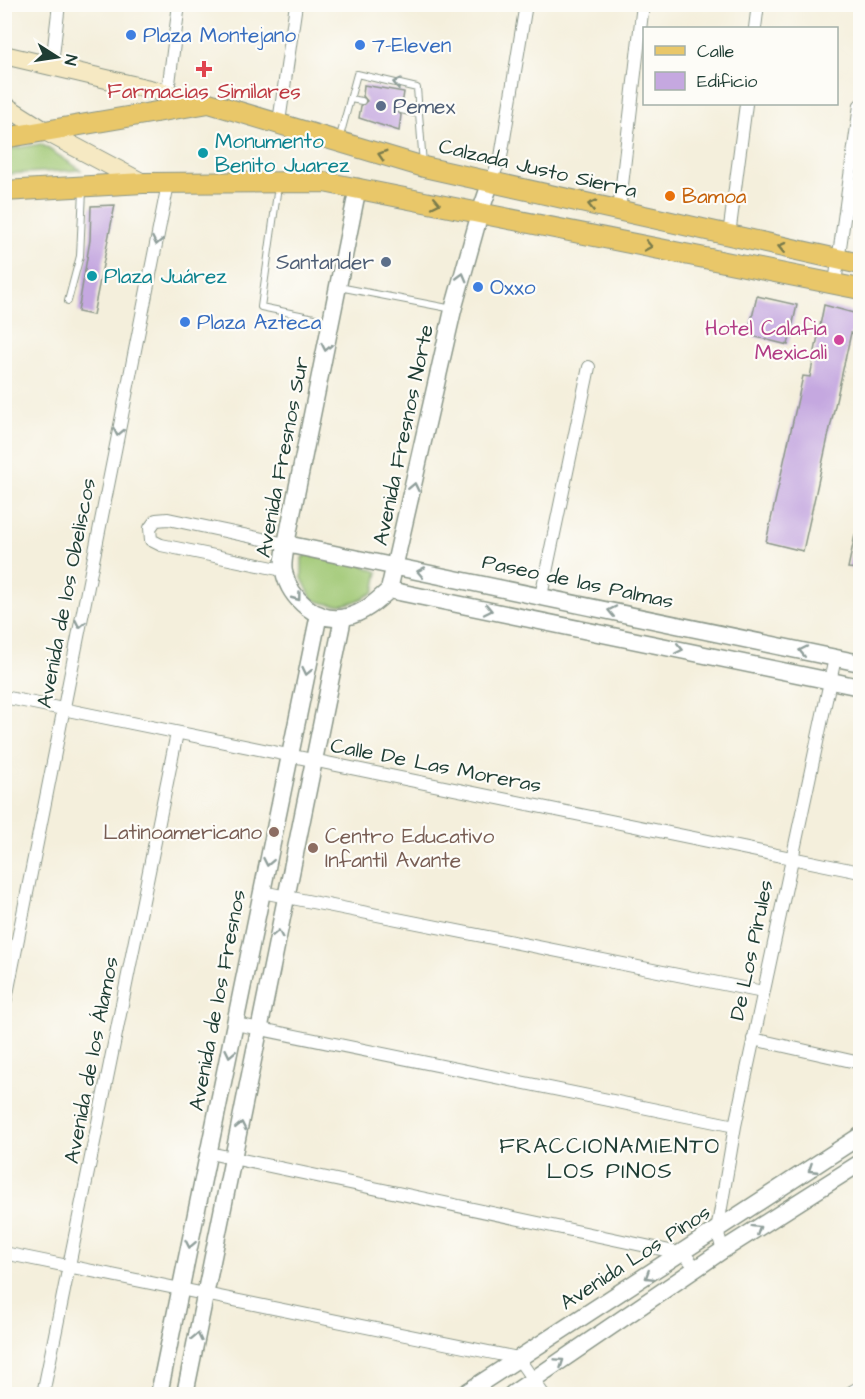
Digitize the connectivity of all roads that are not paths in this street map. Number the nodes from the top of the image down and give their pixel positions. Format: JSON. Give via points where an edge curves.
{"nodes":[{"id":1,"x":59,"y":4,"type":"edge"},
{"id":2,"x":179,"y":4,"type":"edge"},
{"id":3,"x":296,"y":4,"type":"edge"},
{"id":4,"x":526,"y":4,"type":"edge"},
{"id":5,"x":643,"y":4,"type":"edge"},
{"id":6,"x":758,"y":4,"type":"edge"},
{"id":7,"x":755,"y":27,"type":"edge"},
{"id":8,"x":4,"y":54,"type":"edge"},
{"id":9,"x":52,"y":64,"type":"junction"},
{"id":10,"x":350,"y":99,"type":"junction"},
{"id":11,"x":167,"y":101,"type":"junction"},
{"id":12,"x":362,"y":101,"type":"dead end"},
{"id":13,"x":4,"y":105,"type":"edge"},
{"id":14,"x":746,"y":105,"type":"edge"},
{"id":15,"x":861,"y":105,"type":"edge"},
{"id":16,"x":401,"y":110,"type":"dead end"},
{"id":17,"x":419,"y":114,"type":"junction"},
{"id":18,"x":279,"y":122,"type":"junction"},
{"id":19,"x":45,"y":131,"type":"junction"},
{"id":20,"x":4,"y":138,"type":"edge"},
{"id":21,"x":339,"y":142,"type":"junction"},
{"id":22,"x":424,"y":167,"type":"junction"},
{"id":23,"x":491,"y":181,"type":"junction"},
{"id":24,"x":143,"y":183,"type":"junction"},
{"id":25,"x":279,"y":183,"type":"junction"},
{"id":26,"x":168,"y":184,"type":"junction"},
{"id":27,"x":83,"y":187,"type":"junction"},
{"id":28,"x":358,"y":187,"type":"junction"},
{"id":29,"x":4,"y":191,"type":"edge"},
{"id":30,"x":619,"y":211,"type":"junction"},
{"id":31,"x":480,"y":213,"type":"junction"},
{"id":32,"x":729,"y":234,"type":"junction"},
{"id":33,"x":839,"y":260,"type":"junction"},
{"id":34,"x":861,"y":264,"type":"edge"},
{"id":35,"x":835,"y":283,"type":"junction"},
{"id":36,"x":338,"y":287,"type":"junction"},
{"id":37,"x":861,"y":289,"type":"edge"},
{"id":38,"x":68,"y":301,"type":"dead end"},
{"id":39,"x":453,"y":310,"type":"junction"},
{"id":40,"x":331,"y":322,"type":"junction"},
{"id":41,"x":590,"y":367,"type":"dead end"},
{"id":42,"x":286,"y":544,"type":"junction"},
{"id":43,"x":396,"y":567,"type":"junction"},
{"id":44,"x":283,"y":570,"type":"junction"},
{"id":45,"x":389,"y":590,"type":"junction"},
{"id":46,"x":541,"y":596,"type":"junction"},
{"id":47,"x":319,"y":614,"type":"junction"},
{"id":48,"x":343,"y":618,"type":"junction"},
{"id":49,"x":835,"y":658,"type":"junction"},
{"id":50,"x":861,"y":663,"type":"edge"},
{"id":51,"x":829,"y":680,"type":"junction"},
{"id":52,"x":861,"y":687,"type":"edge"},
{"id":53,"x":4,"y":697,"type":"edge"},
{"id":54,"x":63,"y":709,"type":"junction"},
{"id":55,"x":177,"y":733,"type":"junction"},
{"id":56,"x":289,"y":755,"type":"junction"},
{"id":57,"x":314,"y":760,"type":"junction"},
{"id":58,"x":790,"y":857,"type":"junction"},
{"id":59,"x":861,"y":872,"type":"edge"},
{"id":60,"x":262,"y":892,"type":"junction"},
{"id":61,"x":286,"y":897,"type":"junction"},
{"id":62,"x":763,"y":993,"type":"junction"},
{"id":63,"x":4,"y":1009,"type":"edge"},
{"id":64,"x":236,"y":1024,"type":"junction"},
{"id":65,"x":259,"y":1029,"type":"junction"},
{"id":66,"x":753,"y":1039,"type":"junction"},
{"id":67,"x":861,"y":1063,"type":"edge"},
{"id":68,"x":735,"y":1126,"type":"junction"},
{"id":69,"x":861,"y":1136,"type":"edge"},
{"id":70,"x":209,"y":1153,"type":"junction"},
{"id":71,"x":234,"y":1158,"type":"junction"},
{"id":72,"x":861,"y":1163,"type":"edge"},
{"id":73,"x":717,"y":1231,"type":"junction"},
{"id":74,"x":723,"y":1250,"type":"junction"},
{"id":75,"x":4,"y":1253,"type":"edge"},
{"id":76,"x":684,"y":1254,"type":"junction"},
{"id":77,"x":70,"y":1266,"type":"junction"},
{"id":78,"x":697,"y":1269,"type":"junction"},
{"id":79,"x":181,"y":1289,"type":"junction"},
{"id":80,"x":206,"y":1294,"type":"junction"},
{"id":81,"x":518,"y":1358,"type":"junction"},
{"id":82,"x":861,"y":1387,"type":"edge"},
{"id":83,"x":538,"y":1388,"type":"edge"},
{"id":84,"x":43,"y":1395,"type":"edge"},
{"id":85,"x":159,"y":1395,"type":"edge"},
{"id":86,"x":185,"y":1395,"type":"edge"},
{"id":87,"x":464,"y":1395,"type":"edge"},
{"id":88,"x":512,"y":1395,"type":"edge"},
{"id":89,"x":848,"y":1395,"type":"edge"}],
"edges":[{"from":1,"to":9,"type":"street"},
{"from":2,"to":11,"type":"street"},
{"from":3,"to":18,"type":"street"},
{"from":4,"to":23,"type":"street","via":[[501,156]]},
{"from":5,"to":30,"type":"street"},
{"from":6,"to":7,"type":"street"},
{"from":8,"to":9,"type":"main road"},
{"from":9,"to":11,"type":"main road"},
{"from":10,"to":12,"type":"lane"},
{"from":17,"to":10,"type":"lane","one_way":true,"via":[[417,88],[357,74]]},
{"from":10,"to":21,"type":"lane"},
{"from":11,"to":18,"type":"main road","name":"Calzada Justo Sierra","via":[[209,103]]},
{"from":11,"to":19,"type":"main road"},
{"from":13,"to":19,"type":"main road"},
{"from":14,"to":32,"type":"street"},
{"from":15,"to":33,"type":"street"},
{"from":16,"to":17,"type":"lane"},
{"from":17,"to":22,"type":"lane"},
{"from":18,"to":21,"type":"main road","name":"Calzada Justo Sierra"},
{"from":19,"to":20,"type":"main road"},
{"from":19,"to":24,"type":"main road"},
{"from":22,"to":21,"type":"main road","name":"Calzada Justo Sierra","one_way":true},
{"from":22,"to":23,"type":"main road","name":"Calzada Justo Sierra"},
{"from":30,"to":23,"type":"main road","name":"Calzada Justo Sierra","one_way":true},
{"from":23,"to":31,"type":"street","name":"Avenida Fresnos Norte"},
{"from":24,"to":26,"type":"main road"},
{"from":24,"to":27,"type":"main road"},
{"from":25,"to":26,"type":"main road"},
{"from":25,"to":28,"type":"main road","via":[[324,182]]},
{"from":25,"to":40,"type":"lane","via":[[261,307]]},
{"from":26,"to":54,"type":"street","name":"Avenida de los Obeliscos","one_way":true},
{"from":27,"to":29,"type":"main road"},
{"from":27,"to":38,"type":"lane","via":[[80,256]]},
{"from":28,"to":31,"type":"main road","one_way":true},
{"from":28,"to":36,"type":"street","name":"Avenida Fresnos Sur"},
{"from":30,"to":32,"type":"main road","name":"Calzada Justo Sierra"},
{"from":31,"to":35,"type":"main road","one_way":true},
{"from":39,"to":31,"type":"street","name":"Avenida Fresnos Norte","one_way":true},
{"from":33,"to":32,"type":"main road","name":"Calzada Justo Sierra","one_way":true},
{"from":33,"to":34,"type":"main road","name":"Calzada Justo Sierra"},
{"from":33,"to":35,"type":"street"},
{"from":35,"to":37,"type":"main road"},
{"from":36,"to":39,"type":"lane"},
{"from":36,"to":40,"type":"street","name":"Avenida Fresnos Sur"},
{"from":43,"to":39,"type":"street","name":"Avenida Fresnos Norte","one_way":true},
{"from":40,"to":42,"type":"street","name":"Avenida Fresnos Sur","one_way":true},
{"from":41,"to":46,"type":"street"},
{"from":42,"to":43,"type":"street","name":"Paseo de las Palmas"},
{"from":42,"to":44,"type":"street","name":"Avenida Fresnos Sur"},
{"from":42,"to":44,"type":"street","via":[[168,519],[156,520],[150,528],[151,540],[161,545]]},
{"from":43,"to":45,"type":"street","name":"Avenida Fresnos Norte"},
{"from":46,"to":43,"type":"street","name":"Paseo de las Palmas","one_way":true},
{"from":44,"to":47,"type":"street","name":"Avenida Fresnos Sur","one_way":true,"via":[[301,604]]},
{"from":45,"to":48,"type":"street","via":[[374,604]]},
{"from":45,"to":51,"type":"street","one_way":true},
{"from":49,"to":46,"type":"street","name":"Paseo de las Palmas","one_way":true},
{"from":47,"to":48,"type":"street"},
{"from":47,"to":56,"type":"street","name":"Avenida de los Fresnos","one_way":true},
{"from":48,"to":57,"type":"street"},
{"from":49,"to":50,"type":"street","name":"Paseo de las Palmas"},
{"from":49,"to":51,"type":"street","name":"De Los Pirules"},
{"from":51,"to":52,"type":"street"},
{"from":51,"to":58,"type":"street","name":"De Los Pirules"},
{"from":53,"to":54,"type":"street","name":"Calle De Las Moreras"},
{"from":54,"to":55,"type":"street","name":"Calle De Las Moreras"},
{"from":54,"to":63,"type":"street","name":"Avenida de los Obeliscos"},
{"from":55,"to":56,"type":"street","name":"Calle De Las Moreras"},
{"from":55,"to":77,"type":"street","name":"Avenida de los Álamos"},
{"from":56,"to":57,"type":"street","name":"Calle De Las Moreras"},
{"from":56,"to":60,"type":"street","name":"Avenida de los Fresnos","one_way":true},
{"from":57,"to":58,"type":"street","name":"Calle De Las Moreras"},
{"from":57,"to":61,"type":"street"},
{"from":58,"to":59,"type":"street","name":"Calle De Las Moreras"},
{"from":58,"to":62,"type":"street","name":"De Los Pirules"},
{"from":60,"to":61,"type":"street"},
{"from":60,"to":64,"type":"street","name":"Avenida de los Fresnos"},
{"from":61,"to":62,"type":"street"},
{"from":65,"to":61,"type":"street","one_way":true},
{"from":62,"to":66,"type":"street","name":"De Los Pirules"},
{"from":64,"to":65,"type":"street"},
{"from":64,"to":70,"type":"street","name":"Avenida de los Fresnos","one_way":true},
{"from":65,"to":68,"type":"street"},
{"from":71,"to":65,"type":"street","one_way":true},
{"from":66,"to":67,"type":"street"},
{"from":66,"to":68,"type":"street","name":"De Los Pirules"},
{"from":68,"to":73,"type":"street","name":"De Los Pirules"},
{"from":69,"to":73,"type":"street","name":"Avenida Los Pinos","one_way":true},
{"from":70,"to":71,"type":"street"},
{"from":70,"to":79,"type":"street","name":"Avenida de los Fresnos","one_way":true},
{"from":71,"to":76,"type":"street"},
{"from":71,"to":80,"type":"street"},
{"from":74,"to":72,"type":"street","name":"Avenida Los Pinos","one_way":true},
{"from":73,"to":74,"type":"street","name":"De Los Pirules"},
{"from":73,"to":76,"type":"street","name":"Avenida Los Pinos"},
{"from":74,"to":78,"type":"street","name":"Avenida Los Pinos"},
{"from":75,"to":77,"type":"street"},
{"from":76,"to":78,"type":"street"},
{"from":76,"to":81,"type":"street","name":"Avenida Los Pinos","one_way":true},
{"from":77,"to":79,"type":"street"},
{"from":77,"to":84,"type":"street","name":"Avenida de los Álamos"},
{"from":83,"to":78,"type":"street","name":"Avenida Los Pinos","one_way":true},
{"from":79,"to":80,"type":"street"},
{"from":79,"to":85,"type":"street","name":"Avenida de los Fresnos"},
{"from":80,"to":81,"type":"street"},
{"from":86,"to":80,"type":"street","one_way":true},
{"from":81,"to":83,"type":"street"},
{"from":81,"to":87,"type":"street","name":"Avenida Los Pinos"},
{"from":82,"to":89,"type":"street"},
{"from":83,"to":88,"type":"street","name":"Avenida Los Pinos"}]}
